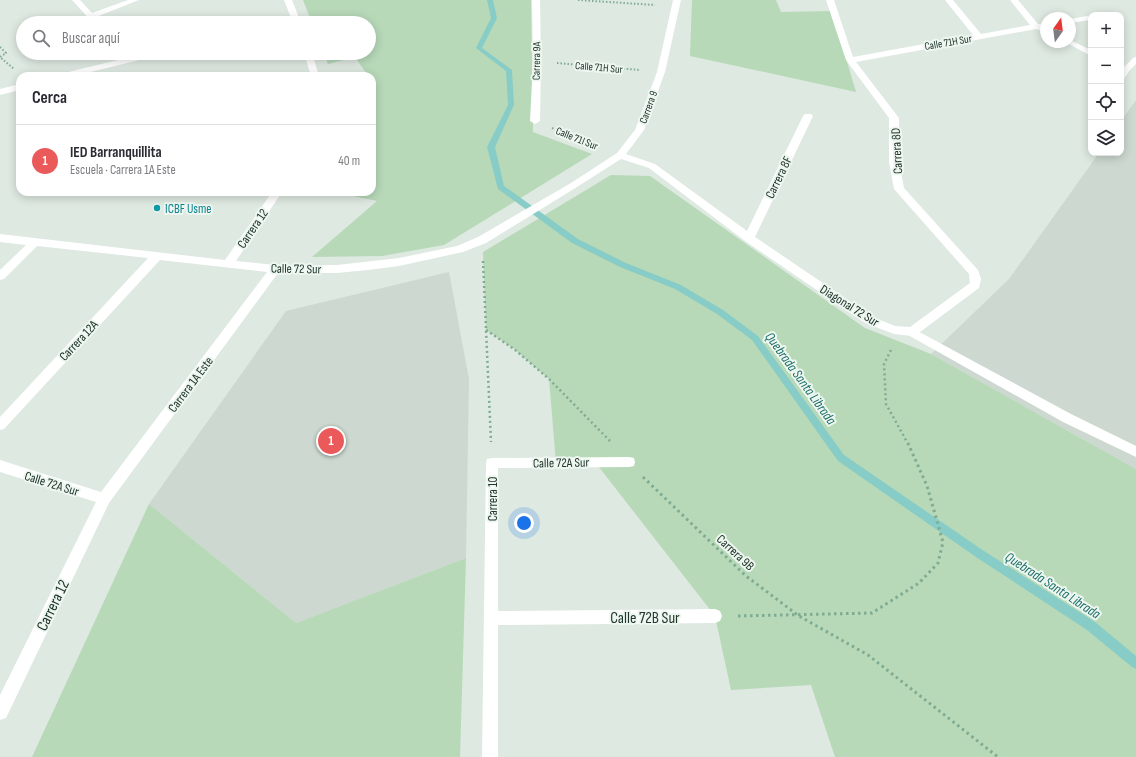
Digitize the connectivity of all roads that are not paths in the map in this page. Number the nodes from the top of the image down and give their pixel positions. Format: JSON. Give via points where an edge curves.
{"nodes":[{"id":1,"x":76,"y":0,"type":"edge"},
{"id":2,"x":136,"y":0,"type":"edge"},
{"id":3,"x":288,"y":0,"type":"edge"},
{"id":4,"x":536,"y":0,"type":"edge"},
{"id":5,"x":830,"y":0,"type":"edge"},
{"id":6,"x":949,"y":0,"type":"edge"},
{"id":7,"x":1014,"y":0,"type":"edge"},
{"id":8,"x":676,"y":3,"type":"edge"},
{"id":9,"x":91,"y":16,"type":"joint"},
{"id":10,"x":295,"y":16,"type":"edge"},
{"id":11,"x":1087,"y":18,"type":"dead end"},
{"id":12,"x":1076,"y":19,"type":"edge"},
{"id":13,"x":1036,"y":26,"type":"junction"},
{"id":14,"x":1040,"y":26,"type":"edge"},
{"id":15,"x":1040,"y":28,"type":"edge"},
{"id":16,"x":979,"y":36,"type":"junction"},
{"id":17,"x":1076,"y":46,"type":"edge"},
{"id":18,"x":1088,"y":52,"type":"edge"},
{"id":19,"x":115,"y":60,"type":"edge"},
{"id":20,"x":310,"y":60,"type":"edge"},
{"id":21,"x":850,"y":60,"type":"junction"},
{"id":22,"x":1136,"y":60,"type":"edge"},
{"id":23,"x":1124,"y":68,"type":"edge"},
{"id":24,"x":76,"y":72,"type":"edge"},
{"id":25,"x":314,"y":72,"type":"edge"},
{"id":26,"x":16,"y":88,"type":"edge"},
{"id":27,"x":0,"y":92,"type":"edge"},
{"id":28,"x":808,"y":116,"type":"dead end"},
{"id":29,"x":534,"y":121,"type":"road end"},
{"id":30,"x":620,"y":155,"type":"junction"},
{"id":31,"x":574,"y":184,"type":"joint"},
{"id":32,"x":274,"y":196,"type":"edge"},
{"id":33,"x":0,"y":238,"type":"edge"},
{"id":34,"x":749,"y":238,"type":"junction"},
{"id":35,"x":34,"y":242,"type":"junction"},
{"id":36,"x":157,"y":256,"type":"junction"},
{"id":37,"x":228,"y":264,"type":"junction"},
{"id":38,"x":275,"y":269,"type":"junction"},
{"id":39,"x":0,"y":276,"type":"edge"},
{"id":40,"x":907,"y":332,"type":"junction"},
{"id":41,"x":0,"y":425,"type":"edge"},
{"id":42,"x":1136,"y":452,"type":"edge"},
{"id":43,"x":629,"y":462,"type":"road end"},
{"id":44,"x":492,"y":463,"type":"joint"},
{"id":45,"x":0,"y":466,"type":"edge"},
{"id":46,"x":104,"y":499,"type":"junction"},
{"id":47,"x":715,"y":616,"type":"road end"},
{"id":48,"x":491,"y":618,"type":"junction"},
{"id":49,"x":0,"y":712,"type":"edge"},
{"id":50,"x":490,"y":757,"type":"edge"}],
"edges":[{"from":1,"to":9,"type":"street"},
{"from":2,"to":9,"type":"street"},
{"from":3,"to":10,"type":"street"},
{"from":4,"to":29,"type":"street","name":"Carrera 9A","via":[[537,62]]},
{"from":5,"to":21,"type":"street","name":"Carrera 8D"},
{"from":6,"to":16,"type":"street"},
{"from":7,"to":13,"type":"street"},
{"from":8,"to":30,"type":"street","name":"Carrera 9","via":[[661,72],[639,130]]},
{"from":11,"to":12,"type":"street"},
{"from":13,"to":14,"type":"street","name":"Calle 71H Sur"},
{"from":13,"to":15,"type":"street"},
{"from":13,"to":16,"type":"street","name":"Calle 71H Sur"},
{"from":16,"to":21,"type":"street","name":"Calle 71H Sur"},
{"from":17,"to":18,"type":"street"},
{"from":19,"to":24,"type":"street"},
{"from":20,"to":25,"type":"street"},
{"from":21,"to":40,"type":"street","name":"Carrera 8D","via":[[894,118],[894,162],[899,189],[974,273],[976,279],[975,285]]},
{"from":22,"to":23,"type":"street"},
{"from":26,"to":27,"type":"street"},
{"from":28,"to":34,"type":"street","name":"Carrera 8F"},
{"from":30,"to":31,"type":"street","name":"Carrera 9"},
{"from":30,"to":34,"type":"street","name":"Diagonal 72 Sur","via":[[652,166]]},
{"from":31,"to":38,"type":"street","name":"Calle 72 Sur","via":[[482,240],[460,249],[399,262],[337,269]]},
{"from":32,"to":37,"type":"street","name":"Carrera 12"},
{"from":33,"to":35,"type":"street","name":"Calle 72 Sur"},
{"from":34,"to":40,"type":"street","name":"Diagonal 72 Sur","via":[[869,320],[894,330]]},
{"from":35,"to":36,"type":"street","name":"Calle 72 Sur"},
{"from":35,"to":39,"type":"street"},
{"from":36,"to":37,"type":"street","name":"Calle 72 Sur"},
{"from":36,"to":41,"type":"street","name":"Carrera 12A"},
{"from":37,"to":38,"type":"street","name":"Calle 72 Sur"},
{"from":38,"to":46,"type":"street","name":"Carrera 1A Este"},
{"from":40,"to":42,"type":"street","name":"Diagonal 72 Sur"},
{"from":43,"to":44,"type":"street","name":"Calle 72A Sur"},
{"from":44,"to":48,"type":"street","name":"Carrera 10"},
{"from":45,"to":46,"type":"street","name":"Calle 72A Sur"},
{"from":46,"to":49,"type":"street","name":"Carrera 12"},
{"from":47,"to":48,"type":"street","name":"Calle 72B Sur"},
{"from":48,"to":50,"type":"street","name":"Carrera 10"}]}
